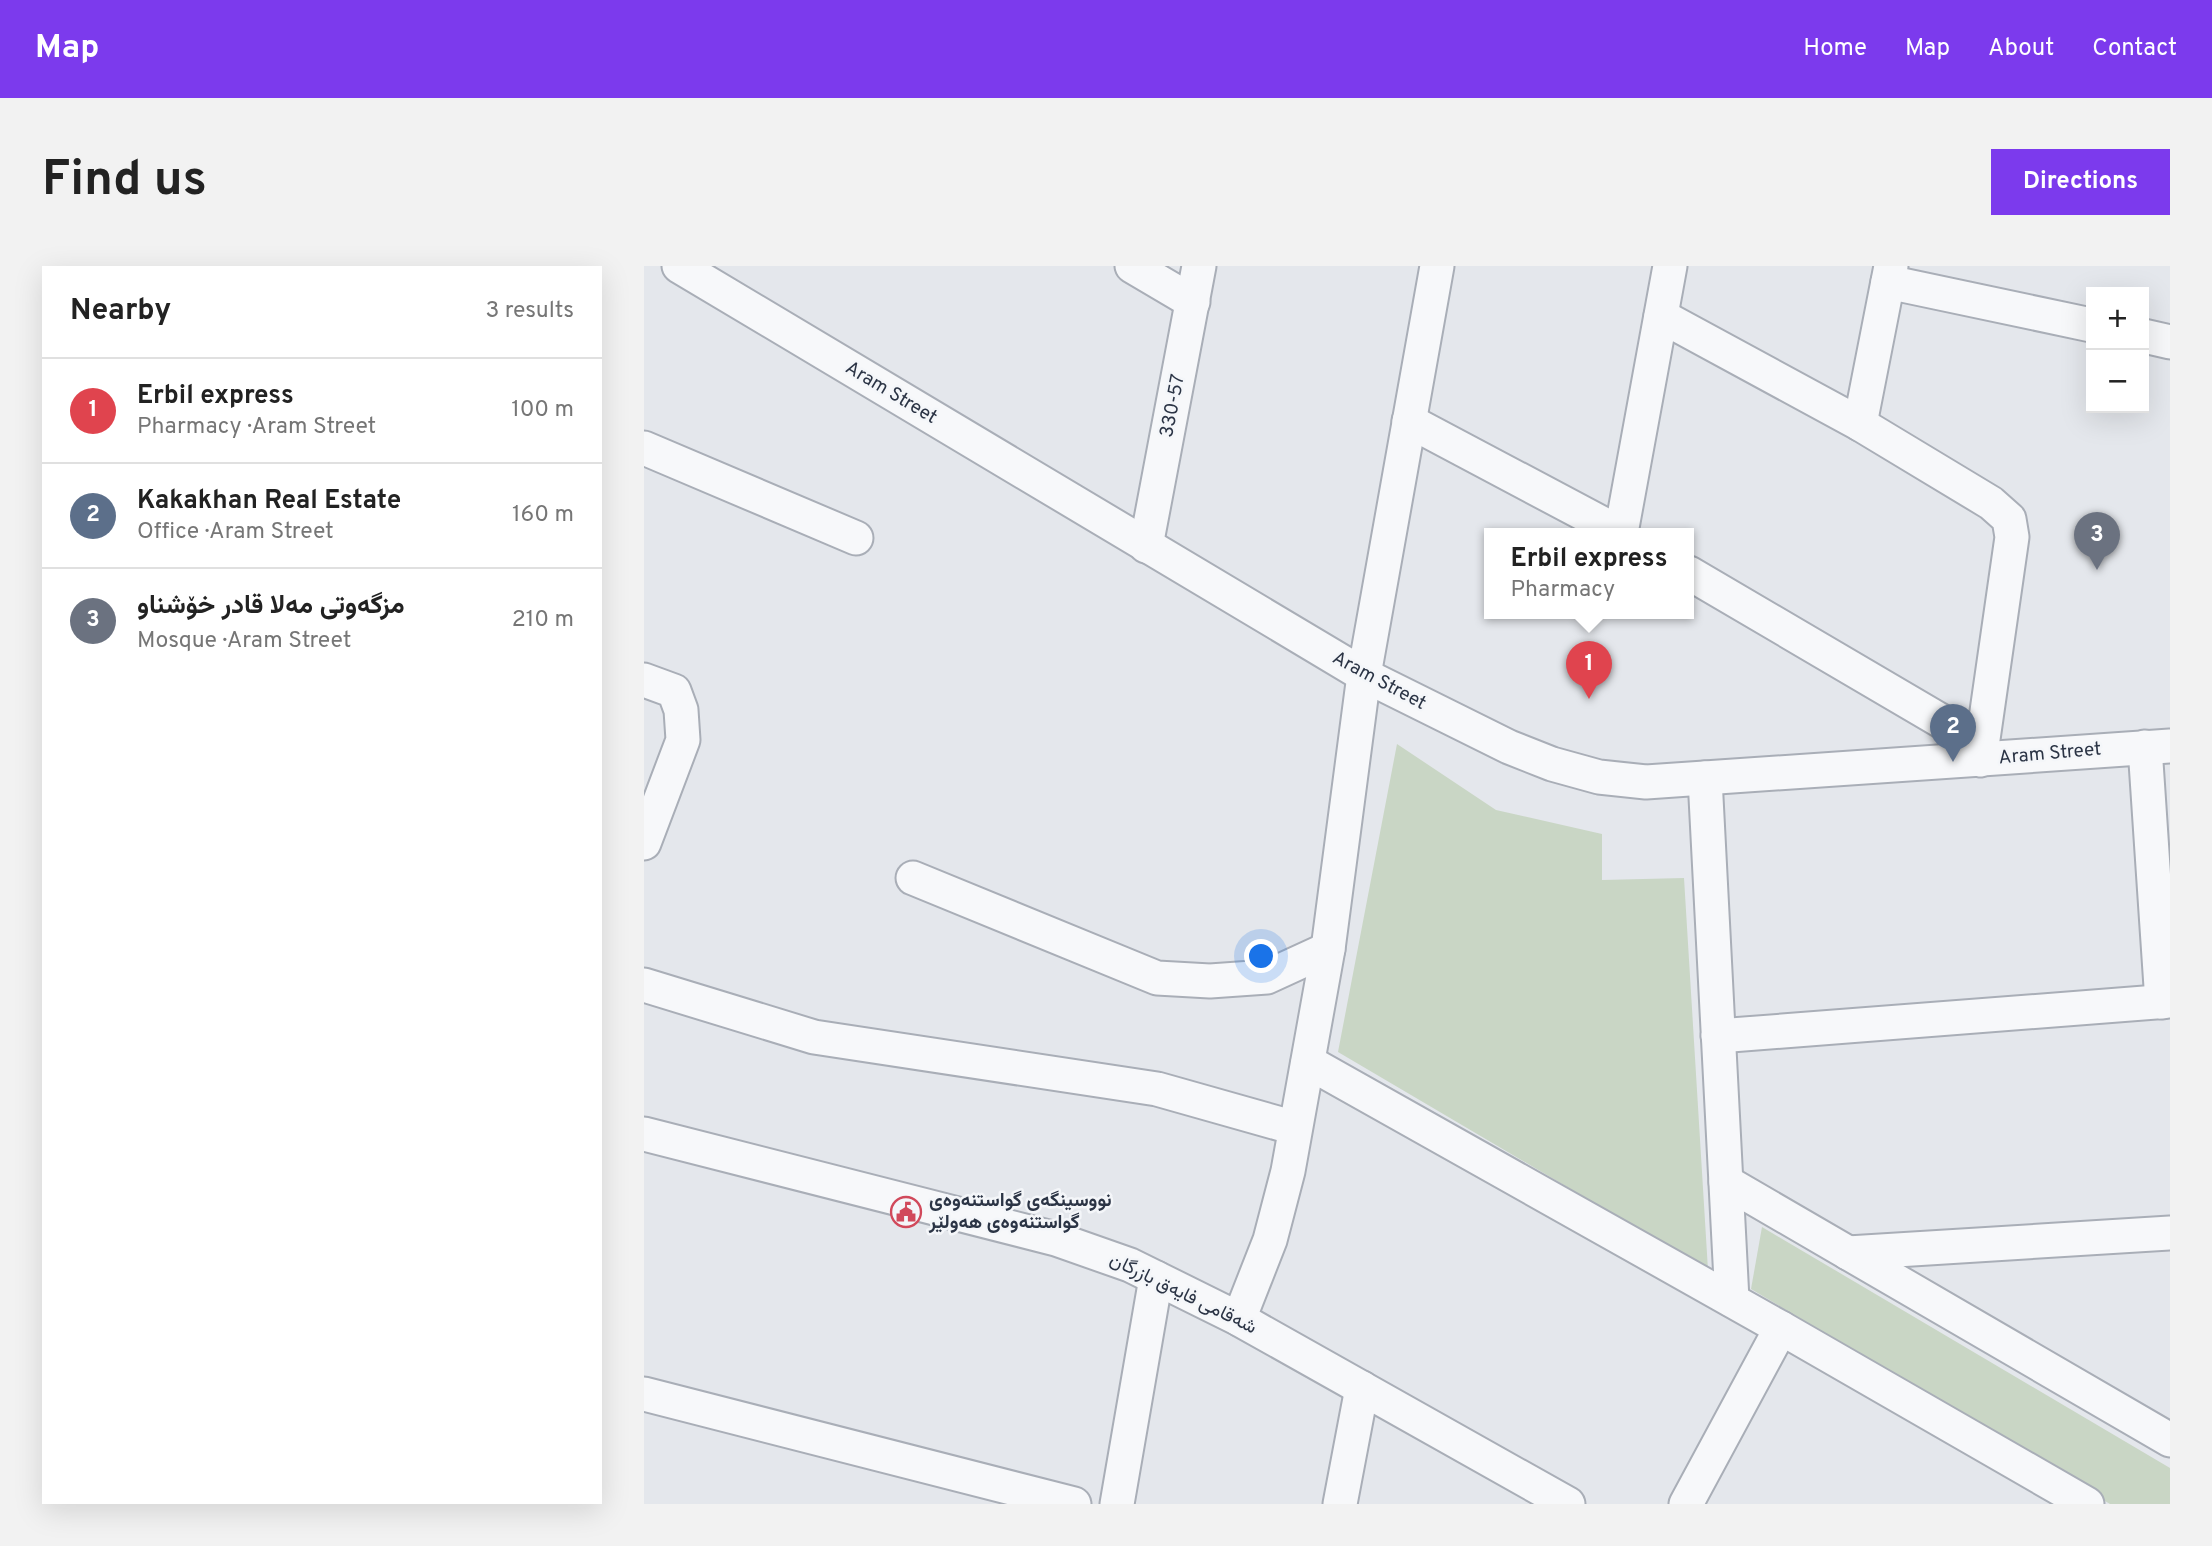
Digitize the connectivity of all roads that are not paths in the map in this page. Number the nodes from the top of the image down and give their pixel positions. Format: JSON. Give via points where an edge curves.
{"nodes":[{"id":1,"x":679,"y":266,"type":"edge"},
{"id":2,"x":1132,"y":266,"type":"edge"},
{"id":3,"x":1199,"y":266,"type":"edge"},
{"id":4,"x":1437,"y":266,"type":"edge"},
{"id":5,"x":1670,"y":266,"type":"edge"},
{"id":6,"x":1890,"y":274,"type":"edge"},
{"id":7,"x":1193,"y":302,"type":"junction"},
{"id":8,"x":1661,"y":316,"type":"junction"},
{"id":9,"x":2086,"y":324,"type":"edge"},
{"id":10,"x":2149,"y":337,"type":"edge"},
{"id":11,"x":2170,"y":342,"type":"edge"},
{"id":12,"x":1409,"y":421,"type":"junction"},
{"id":13,"x":1860,"y":424,"type":"junction"},
{"id":14,"x":644,"y":448,"type":"edge"},
{"id":15,"x":1611,"y":528,"type":"edge"},
{"id":16,"x":1621,"y":528,"type":"edge"},
{"id":17,"x":856,"y":538,"type":"dead end"},
{"id":18,"x":1146,"y":546,"type":"junction"},
{"id":19,"x":1694,"y":576,"type":"edge"},
{"id":20,"x":1364,"y":675,"type":"junction"},
{"id":21,"x":644,"y":680,"type":"edge"},
{"id":22,"x":2163,"y":743,"type":"edge"},
{"id":23,"x":1981,"y":752,"type":"junction"},
{"id":24,"x":657,"y":768,"type":"edge"},
{"id":25,"x":1704,"y":778,"type":"junction"},
{"id":26,"x":644,"y":841,"type":"edge"},
{"id":27,"x":913,"y":878,"type":"dead end"},
{"id":28,"x":1328,"y":949,"type":"junction"},
{"id":29,"x":644,"y":985,"type":"edge"},
{"id":30,"x":2166,"y":1001,"type":"edge"},
{"id":31,"x":1718,"y":1035,"type":"junction"},
{"id":32,"x":1308,"y":1062,"type":"junction"},
{"id":33,"x":1295,"y":1128,"type":"junction"},
{"id":34,"x":644,"y":1134,"type":"edge"},
{"id":35,"x":1726,"y":1182,"type":"junction"},
{"id":36,"x":2170,"y":1233,"type":"edge"},
{"id":37,"x":1848,"y":1253,"type":"junction"},
{"id":38,"x":1156,"y":1278,"type":"junction"},
{"id":39,"x":1732,"y":1300,"type":"junction"},
{"id":40,"x":1239,"y":1319,"type":"junction"},
{"id":41,"x":1782,"y":1328,"type":"junction"},
{"id":42,"x":1362,"y":1388,"type":"junction"},
{"id":43,"x":644,"y":1394,"type":"edge"},
{"id":44,"x":2170,"y":1440,"type":"edge"},
{"id":45,"x":1073,"y":1504,"type":"edge"},
{"id":46,"x":1117,"y":1504,"type":"edge"},
{"id":47,"x":1340,"y":1504,"type":"edge"},
{"id":48,"x":1568,"y":1504,"type":"edge"},
{"id":49,"x":1686,"y":1504,"type":"edge"},
{"id":50,"x":2087,"y":1504,"type":"edge"}],
"edges":[{"from":1,"to":18,"type":"street","name":"Aram Street"},
{"from":2,"to":7,"type":"street"},
{"from":3,"to":7,"type":"street","name":"330-57"},
{"from":4,"to":12,"type":"street"},
{"from":5,"to":8,"type":"street"},
{"from":6,"to":9,"type":"street"},
{"from":6,"to":13,"type":"street"},
{"from":7,"to":18,"type":"street","name":"330-57"},
{"from":8,"to":13,"type":"street"},
{"from":8,"to":16,"type":"street"},
{"from":10,"to":11,"type":"street"},
{"from":12,"to":15,"type":"street"},
{"from":12,"to":20,"type":"street"},
{"from":13,"to":23,"type":"street","via":[[1991,503],[2009,519],[2012,537]]},
{"from":14,"to":17,"type":"street"},
{"from":18,"to":20,"type":"street","name":"Aram Street"},
{"from":19,"to":23,"type":"street"},
{"from":20,"to":25,"type":"street","name":"Aram Street","via":[[1552,764],[1634,781]]},
{"from":20,"to":28,"type":"street"},
{"from":21,"to":24,"type":"street","via":[[674,691],[681,710],[683,740]]},
{"from":22,"to":23,"type":"street","name":"Aram Street"},
{"from":22,"to":30,"type":"street"},
{"from":23,"to":25,"type":"street","name":"Aram Street"},
{"from":24,"to":26,"type":"street"},
{"from":25,"to":31,"type":"street"},
{"from":27,"to":28,"type":"street","via":[[1157,978],[1210,981],[1267,976]]},
{"from":28,"to":32,"type":"street"},
{"from":29,"to":33,"type":"street","via":[[814,1037],[1157,1089]]},
{"from":30,"to":31,"type":"street"},
{"from":31,"to":35,"type":"street"},
{"from":32,"to":33,"type":"street"},
{"from":32,"to":39,"type":"street"},
{"from":33,"to":40,"type":"street","via":[[1270,1240]]},
{"from":34,"to":38,"type":"street","name":"شەقامی فایەق بازرگان","via":[[1056,1239]]},
{"from":35,"to":37,"type":"street"},
{"from":35,"to":39,"type":"street"},
{"from":36,"to":37,"type":"street"},
{"from":37,"to":44,"type":"street"},
{"from":38,"to":40,"type":"street","name":"شەقامی فایەق بازرگان"},
{"from":38,"to":46,"type":"street"},
{"from":39,"to":41,"type":"street"},
{"from":40,"to":42,"type":"street","name":"شەقامی فایەق بازرگان"},
{"from":41,"to":49,"type":"street"},
{"from":41,"to":50,"type":"street"},
{"from":42,"to":47,"type":"street"},
{"from":42,"to":48,"type":"street","name":"شەقامی فایەق بازرگان"},
{"from":43,"to":45,"type":"street"}]}
